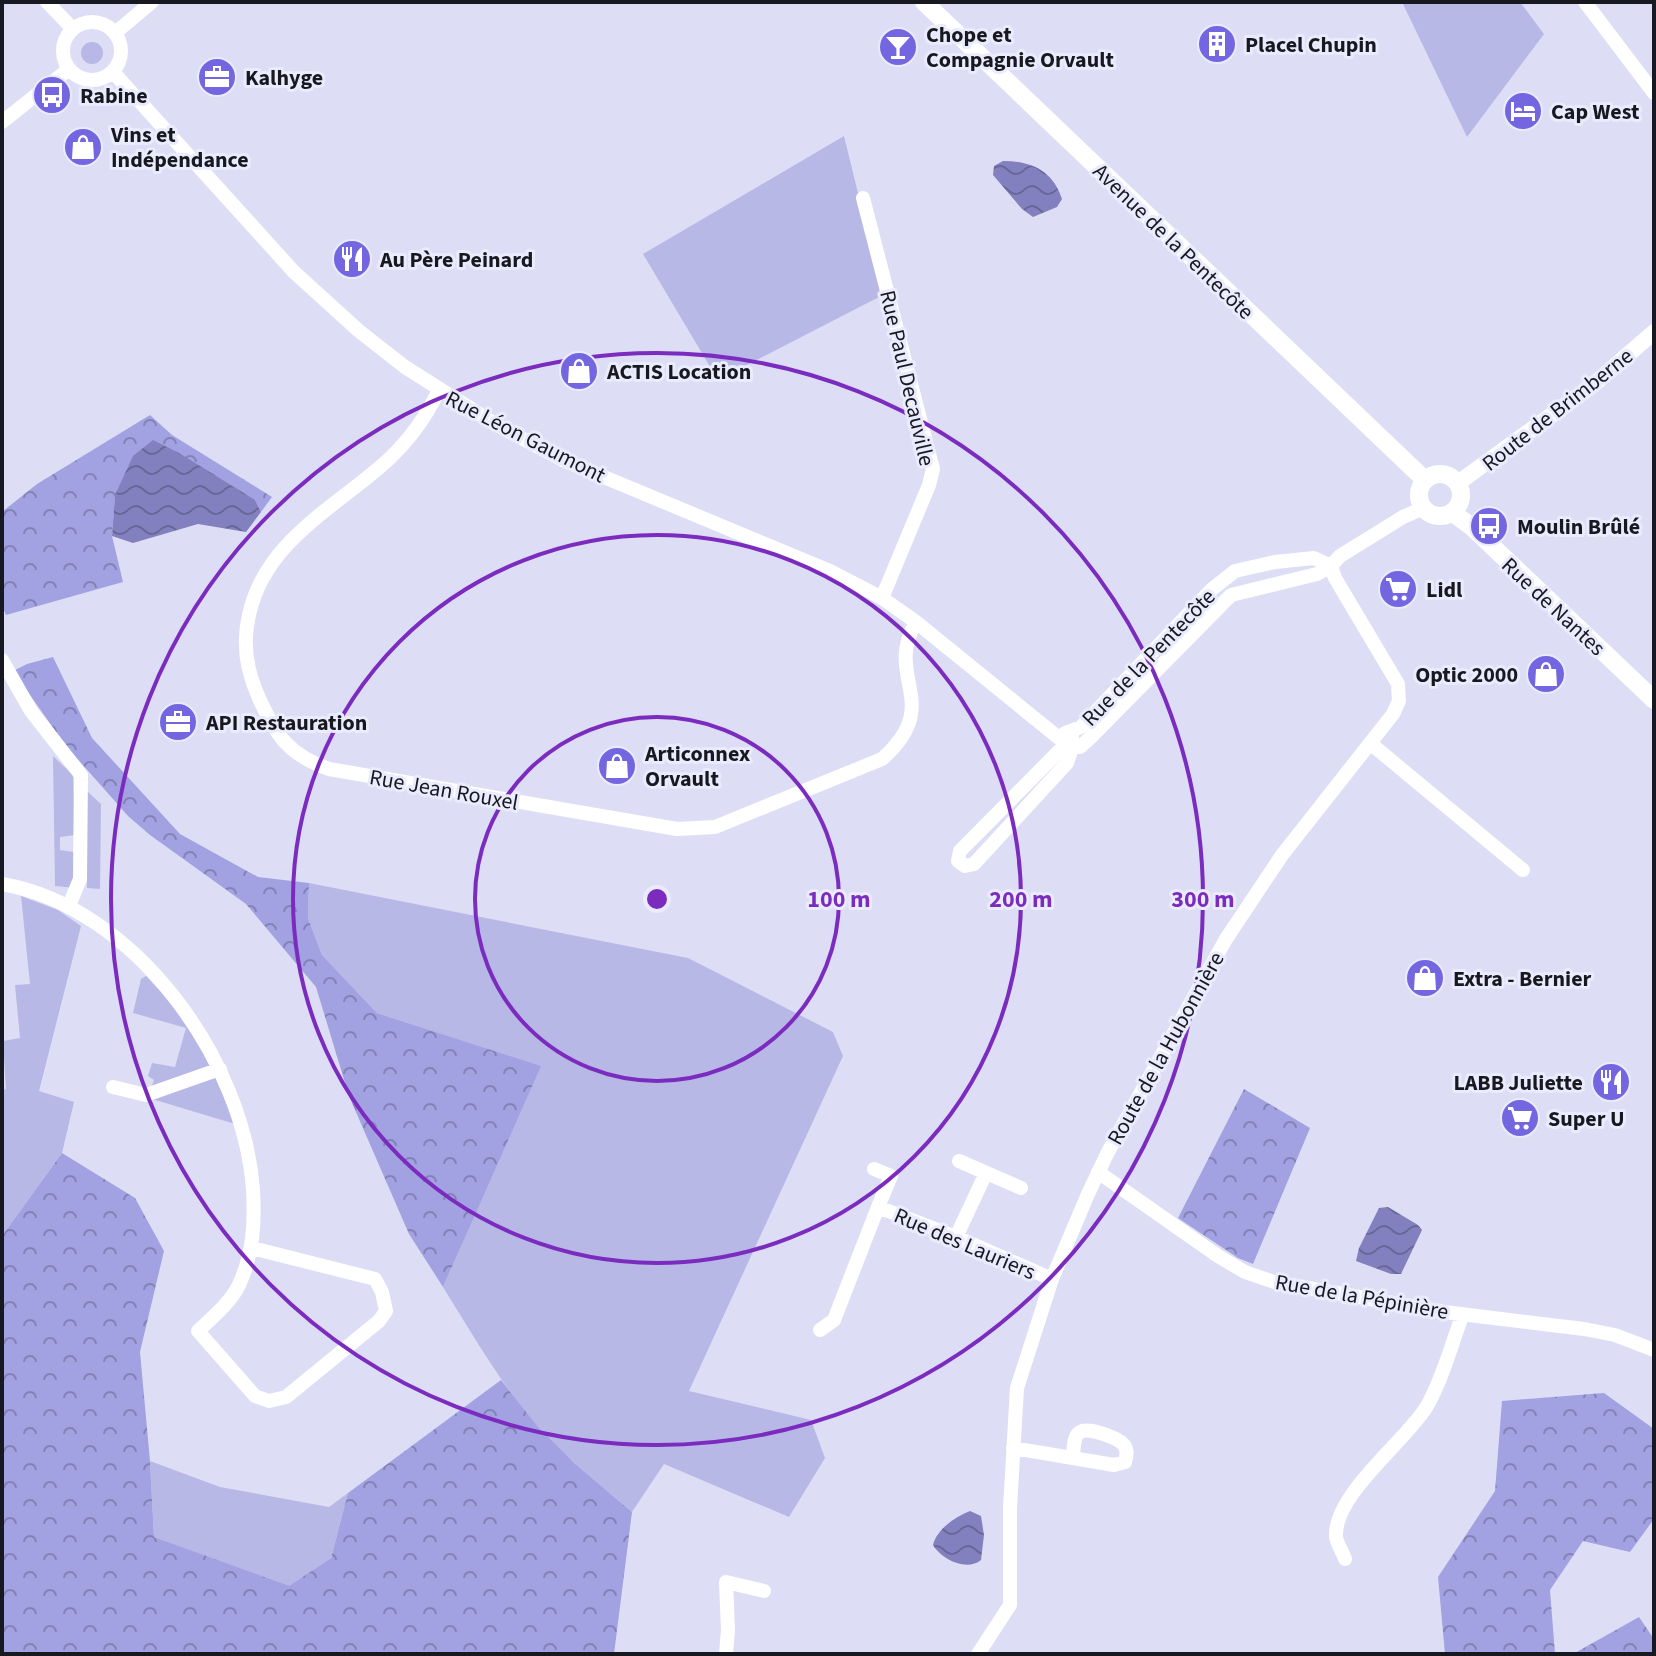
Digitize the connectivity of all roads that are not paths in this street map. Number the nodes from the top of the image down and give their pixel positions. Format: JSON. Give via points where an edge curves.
{"nodes":[{"id":1,"x":47,"y":2,"type":"edge"},
{"id":2,"x":152,"y":2,"type":"edge"},
{"id":3,"x":924,"y":2,"type":"edge"},
{"id":4,"x":1585,"y":2,"type":"edge"},
{"id":5,"x":73,"y":29,"type":"junction"},
{"id":6,"x":115,"y":33,"type":"junction"},
{"id":7,"x":69,"y":69,"type":"junction"},
{"id":8,"x":113,"y":72,"type":"junction"},
{"id":9,"x":1654,"y":93,"type":"edge"},
{"id":10,"x":2,"y":122,"type":"edge"},
{"id":11,"x":863,"y":198,"type":"dead end"},
{"id":12,"x":1654,"y":332,"type":"edge"},
{"id":13,"x":439,"y":390,"type":"junction"},
{"id":14,"x":1425,"y":480,"type":"junction"},
{"id":15,"x":1458,"y":483,"type":"junction"},
{"id":16,"x":1423,"y":508,"type":"junction"},
{"id":17,"x":1453,"y":513,"type":"junction"},
{"id":18,"x":1265,"y":564,"type":"junction"},
{"id":19,"x":1331,"y":566,"type":"junction"},
{"id":20,"x":1270,"y":585,"type":"junction"},
{"id":21,"x":882,"y":598,"type":"junction"},
{"id":22,"x":916,"y":622,"type":"junction"},
{"id":23,"x":2,"y":660,"type":"edge"},
{"id":24,"x":1654,"y":700,"type":"edge"},
{"id":25,"x":1074,"y":740,"type":"junction"},
{"id":26,"x":1370,"y":743,"type":"junction"},
{"id":27,"x":1523,"y":870,"type":"dead end"},
{"id":28,"x":2,"y":884,"type":"edge"},
{"id":29,"x":69,"y":906,"type":"junction"},
{"id":30,"x":220,"y":1069,"type":"junction"},
{"id":31,"x":113,"y":1087,"type":"dead end"},
{"id":32,"x":959,"y":1161,"type":"dead end"},
{"id":33,"x":874,"y":1169,"type":"dead end"},
{"id":34,"x":1098,"y":1172,"type":"junction"},
{"id":35,"x":986,"y":1173,"type":"junction"},
{"id":36,"x":1021,"y":1188,"type":"dead end"},
{"id":37,"x":878,"y":1207,"type":"junction"},
{"id":38,"x":956,"y":1237,"type":"junction"},
{"id":39,"x":252,"y":1248,"type":"junction"},
{"id":40,"x":1052,"y":1279,"type":"junction"},
{"id":41,"x":1463,"y":1314,"type":"junction"},
{"id":42,"x":820,"y":1330,"type":"dead end"},
{"id":43,"x":1654,"y":1350,"type":"edge"},
{"id":44,"x":1013,"y":1448,"type":"junction"},
{"id":45,"x":1073,"y":1456,"type":"dead end"},
{"id":46,"x":1345,"y":1559,"type":"dead end"},
{"id":47,"x":764,"y":1591,"type":"dead end"},
{"id":48,"x":726,"y":1654,"type":"edge"},
{"id":49,"x":978,"y":1654,"type":"edge"}],
"edges":[{"from":1,"to":5,"type":"street"},
{"from":2,"to":6,"type":"street"},
{"from":3,"to":14,"type":"main road","name":"Avenue de la Pentecôte"},
{"from":4,"to":9,"type":"street"},
{"from":5,"to":6,"type":"street","via":[[90,22]]},
{"from":5,"to":7,"type":"street","via":[[62,53]]},
{"from":6,"to":8,"type":"street","via":[[121,48]]},
{"from":7,"to":8,"type":"street","via":[[85,80]]},
{"from":7,"to":10,"type":"street"},
{"from":8,"to":13,"type":"street","name":"Rue Léon Gaumont","via":[[318,296]]},
{"from":11,"to":21,"type":"street","name":"Rue Paul Decauville","via":[[933,469]]},
{"from":12,"to":15,"type":"street","name":"Route de Brimberne","via":[[1593,385]]},
{"from":13,"to":21,"type":"street","name":"Rue Léon Gaumont","via":[[563,460],[830,571]]},
{"from":13,"to":22,"type":"street","name":"Rue Jean Rouxel","via":[[404,444],[292,538],[256,588],[245,644],[254,689],[282,740],[313,763],[677,829],[715,827],[882,759],[899,744],[913,708],[904,657]]},
{"from":14,"to":15,"type":"main road","via":[[1442,474]]},
{"from":14,"to":16,"type":"main road","via":[[1419,497]]},
{"from":15,"to":17,"type":"main road","via":[[1462,496]]},
{"from":16,"to":17,"type":"main road","via":[[1440,517]]},
{"from":16,"to":19,"type":"street"},
{"from":17,"to":24,"type":"main road","name":"Rue de Nantes"},
{"from":18,"to":19,"type":"street","name":"Rue de la Pentecôte","via":[[1314,558]]},
{"from":18,"to":20,"type":"street","via":[[1254,571]]},
{"from":18,"to":25,"type":"street","name":"Rue de la Pentecôte","via":[[1235,571],[1211,590]]},
{"from":19,"to":20,"type":"street","name":"Rue de la Pentecôte"},
{"from":19,"to":26,"type":"street","name":"Route de la Hubonnière","via":[[1398,684],[1393,714]]},
{"from":20,"to":25,"type":"street","name":"Rue de la Pentecôte","via":[[1231,595]]},
{"from":21,"to":22,"type":"street","name":"Rue Léon Gaumont"},
{"from":22,"to":25,"type":"street","name":"Rue Léon Gaumont","via":[[1050,729]]},
{"from":23,"to":29,"type":"street","via":[[31,711],[81,775],[80,879]]},
{"from":25,"to":25,"type":"street","name":"Rue de la Pentecôte","via":[[960,851],[958,861],[974,864],[1067,763]]},
{"from":26,"to":27,"type":"street"},
{"from":26,"to":34,"type":"street","name":"Route de la Hubonnière","via":[[1282,855],[1226,939]]},
{"from":28,"to":29,"type":"street"},
{"from":29,"to":30,"type":"street","via":[[149,968],[191,1019]]},
{"from":30,"to":31,"type":"street","via":[[146,1095]]},
{"from":30,"to":39,"type":"street","via":[[251,1166]]},
{"from":32,"to":35,"type":"street"},
{"from":33,"to":37,"type":"street","name":"Rue des Lauriers","via":[[891,1176]]},
{"from":34,"to":40,"type":"street","name":"Route de la Hubonnière"},
{"from":34,"to":41,"type":"street","name":"Rue de la Pépinière","via":[[1245,1272],[1311,1290]]},
{"from":35,"to":36,"type":"street"},
{"from":35,"to":38,"type":"street"},
{"from":37,"to":38,"type":"street","name":"Rue des Lauriers"},
{"from":37,"to":42,"type":"street","name":"Rue des Lauriers","via":[[834,1320]]},
{"from":38,"to":40,"type":"street","name":"Rue des Lauriers"},
{"from":39,"to":39,"type":"street","via":[[375,1279],[382,1292],[385,1315],[278,1400],[255,1396],[198,1331],[238,1288]]},
{"from":40,"to":44,"type":"street","name":"Route de la Hubonnière","via":[[1017,1388]]},
{"from":41,"to":43,"type":"street","name":"Rue de la Pépinière","via":[[1599,1332]]},
{"from":41,"to":46,"type":"street","via":[[1425,1410],[1374,1465],[1342,1514],[1336,1537]]},
{"from":44,"to":45,"type":"street"},
{"from":44,"to":49,"type":"street","name":"Route de la Hubonnière","via":[[1010,1605]]},
{"from":47,"to":48,"type":"street","via":[[726,1582]]}]}
